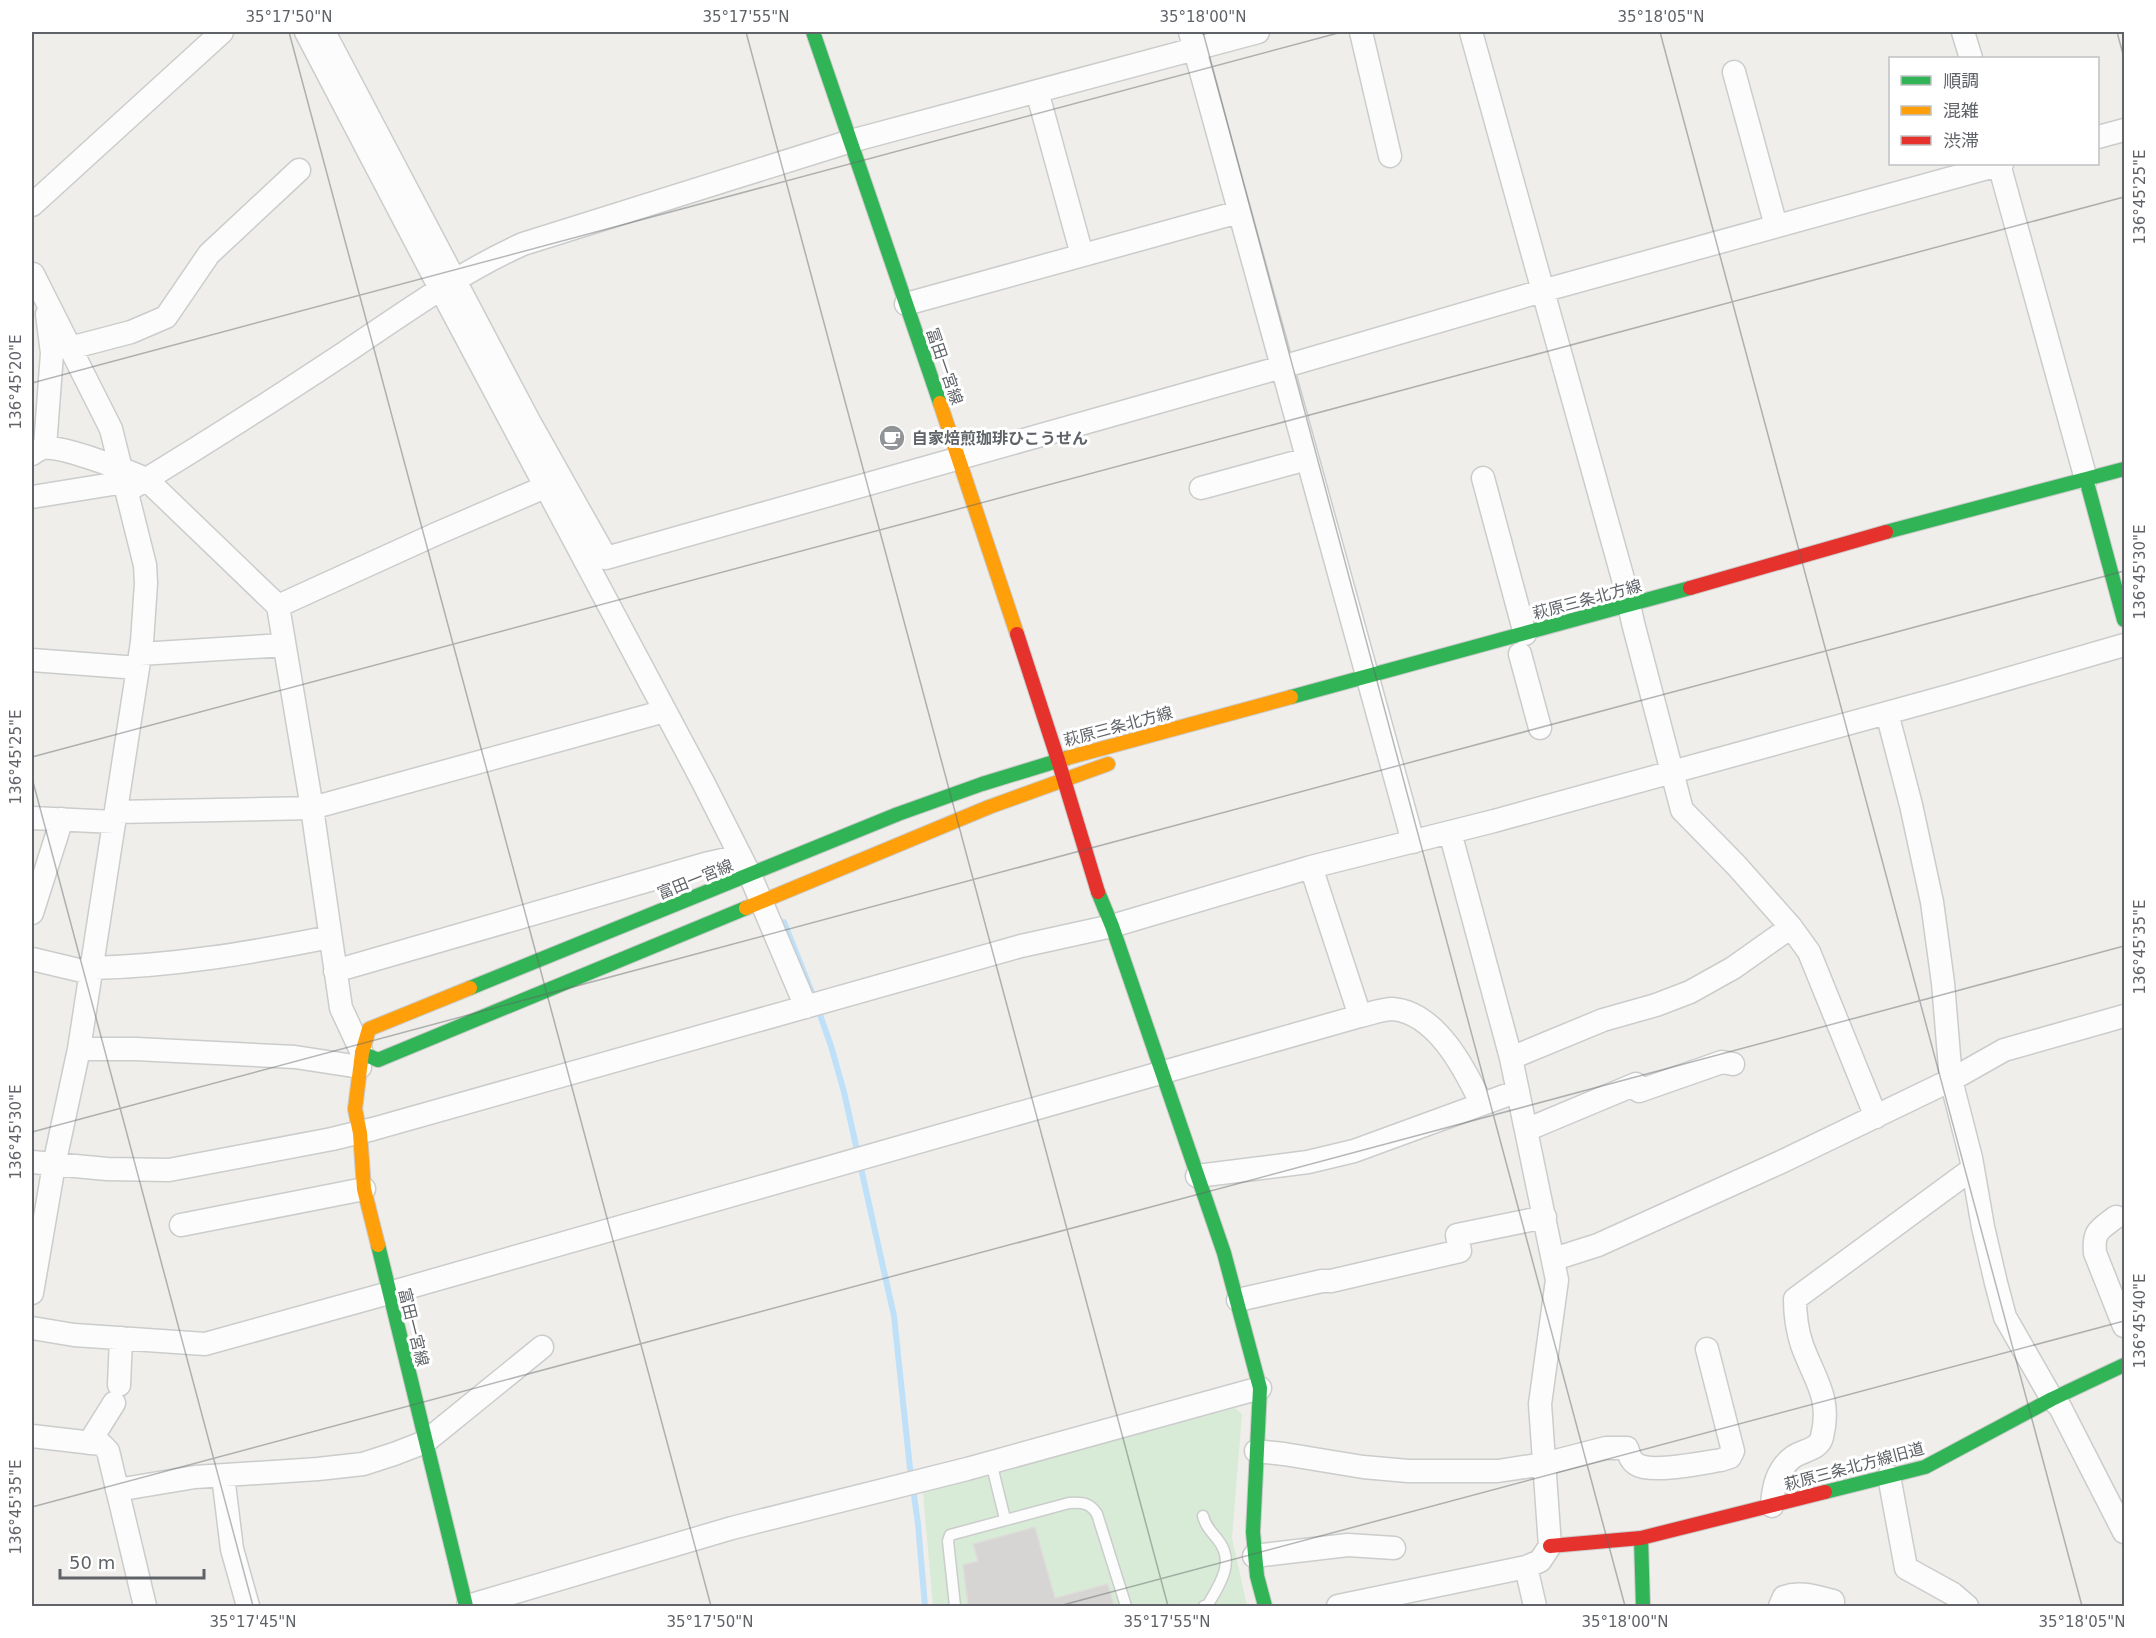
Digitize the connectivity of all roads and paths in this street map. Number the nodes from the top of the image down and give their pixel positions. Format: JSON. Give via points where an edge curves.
{"nodes":[{"id":1,"x":222,"y":32,"type":"edge"},
{"id":2,"x":306,"y":32,"type":"edge"},
{"id":3,"x":324,"y":32,"type":"edge"},
{"id":4,"x":813,"y":32,"type":"edge"},
{"id":5,"x":1258,"y":32,"type":"edge"},
{"id":6,"x":1361,"y":32,"type":"edge"},
{"id":7,"x":1471,"y":32,"type":"edge"},
{"id":8,"x":1964,"y":32,"type":"edge"},
{"id":9,"x":1192,"y":40,"type":"edge"},
{"id":10,"x":1971,"y":57,"type":"edge"},
{"id":11,"x":1734,"y":72,"type":"dead end"},
{"id":12,"x":1037,"y":92,"type":"junction"},
{"id":13,"x":2124,"y":130,"type":"edge"},
{"id":14,"x":2099,"y":136,"type":"edge"},
{"id":15,"x":851,"y":141,"type":"junction"},
{"id":16,"x":1390,"y":156,"type":"dead end"},
{"id":17,"x":1996,"y":165,"type":"edge"},
{"id":18,"x":2000,"y":165,"type":"edge"},
{"id":19,"x":299,"y":170,"type":"dead end"},
{"id":20,"x":32,"y":205,"type":"edge"},
{"id":21,"x":1239,"y":212,"type":"junction"},
{"id":22,"x":1776,"y":226,"type":"junction"},
{"id":23,"x":1082,"y":255,"type":"junction"},
{"id":24,"x":32,"y":273,"type":"edge"},
{"id":25,"x":449,"y":285,"type":"junction"},
{"id":26,"x":1542,"y":291,"type":"junction"},
{"id":27,"x":906,"y":304,"type":"junction"},
{"id":28,"x":70,"y":348,"type":"junction"},
{"id":29,"x":1282,"y":367,"type":"junction"},
{"id":30,"x":38,"y":451,"type":"edge"},
{"id":31,"x":958,"y":457,"type":"junction"},
{"id":32,"x":1307,"y":459,"type":"junction"},
{"id":33,"x":2124,"y":468,"type":"edge"},
{"id":34,"x":1483,"y":478,"type":"dead end"},
{"id":35,"x":129,"y":480,"type":"junction"},
{"id":36,"x":545,"y":487,"type":"junction"},
{"id":37,"x":1201,"y":488,"type":"dead end"},
{"id":38,"x":2090,"y":493,"type":"junction"},
{"id":39,"x":32,"y":497,"type":"edge"},
{"id":40,"x":278,"y":606,"type":"junction"},
{"id":41,"x":1632,"y":618,"type":"junction"},
{"id":42,"x":2124,"y":620,"type":"edge"},
{"id":43,"x":284,"y":645,"type":"junction"},
{"id":44,"x":2124,"y":645,"type":"edge"},
{"id":45,"x":1521,"y":649,"type":"junction"},
{"id":46,"x":32,"y":660,"type":"edge"},
{"id":47,"x":139,"y":661,"type":"junction"},
{"id":48,"x":1371,"y":690,"type":"junction"},
{"id":49,"x":665,"y":711,"type":"junction"},
{"id":50,"x":1887,"y":713,"type":"junction"},
{"id":51,"x":1540,"y":728,"type":"dead end"},
{"id":52,"x":1058,"y":760,"type":"junction"},
{"id":53,"x":1122,"y":760,"type":"dead end"},
{"id":54,"x":1672,"y":772,"type":"junction"},
{"id":55,"x":1065,"y":781,"type":"junction"},
{"id":56,"x":312,"y":808,"type":"junction"},
{"id":57,"x":115,"y":817,"type":"junction"},
{"id":58,"x":32,"y":818,"type":"edge"},
{"id":59,"x":62,"y":819,"type":"junction"},
{"id":60,"x":1450,"y":832,"type":"junction"},
{"id":61,"x":1413,"y":842,"type":"junction"},
{"id":62,"x":745,"y":866,"type":"junction"},
{"id":63,"x":1311,"y":867,"type":"junction"},
{"id":64,"x":760,"y":901,"type":"junction"},
{"id":65,"x":32,"y":913,"type":"edge"},
{"id":66,"x":1112,"y":926,"type":"junction"},
{"id":67,"x":1791,"y":927,"type":"junction"},
{"id":68,"x":330,"y":938,"type":"junction"},
{"id":69,"x":32,"y":959,"type":"edge"},
{"id":70,"x":91,"y":970,"type":"junction"},
{"id":71,"x":335,"y":971,"type":"junction"},
{"id":72,"x":813,"y":1005,"type":"junction"},
{"id":73,"x":1360,"y":1016,"type":"junction"},
{"id":74,"x":2124,"y":1016,"type":"edge"},
{"id":75,"x":79,"y":1049,"type":"junction"},
{"id":76,"x":1511,"y":1058,"type":"junction"},
{"id":77,"x":361,"y":1060,"type":"junction"},
{"id":78,"x":1733,"y":1064,"type":"dead end"},
{"id":79,"x":1162,"y":1072,"type":"junction"},
{"id":80,"x":1951,"y":1080,"type":"junction"},
{"id":81,"x":1518,"y":1091,"type":"junction"},
{"id":82,"x":1481,"y":1103,"type":"junction"},
{"id":83,"x":1876,"y":1117,"type":"junction"},
{"id":84,"x":1526,"y":1130,"type":"junction"},
{"id":85,"x":360,"y":1133,"type":"junction"},
{"id":86,"x":32,"y":1162,"type":"edge"},
{"id":87,"x":54,"y":1165,"type":"junction"},
{"id":88,"x":1972,"y":1168,"type":"junction"},
{"id":89,"x":1197,"y":1176,"type":"junction"},
{"id":90,"x":364,"y":1189,"type":"junction"},
{"id":91,"x":1545,"y":1217,"type":"junction"},
{"id":92,"x":2116,"y":1218,"type":"dead end"},
{"id":93,"x":181,"y":1225,"type":"dead end"},
{"id":94,"x":35,"y":1259,"type":"edge"},
{"id":95,"x":1554,"y":1259,"type":"junction"},
{"id":96,"x":32,"y":1293,"type":"edge"},
{"id":97,"x":389,"y":1293,"type":"junction"},
{"id":98,"x":1238,"y":1300,"type":"junction"},
{"id":99,"x":2124,"y":1326,"type":"edge"},
{"id":100,"x":32,"y":1328,"type":"edge"},
{"id":101,"x":121,"y":1338,"type":"junction"},
{"id":102,"x":542,"y":1347,"type":"dead end"},
{"id":103,"x":1707,"y":1349,"type":"dead end"},
{"id":104,"x":2124,"y":1365,"type":"edge"},
{"id":105,"x":1260,"y":1388,"type":"junction"},
{"id":106,"x":2052,"y":1399,"type":"junction"},
{"id":107,"x":32,"y":1436,"type":"edge"},
{"id":108,"x":425,"y":1442,"type":"junction"},
{"id":109,"x":89,"y":1443,"type":"junction"},
{"id":110,"x":1256,"y":1451,"type":"junction"},
{"id":111,"x":991,"y":1462,"type":"junction"},
{"id":112,"x":1544,"y":1464,"type":"junction"},
{"id":113,"x":223,"y":1476,"type":"junction"},
{"id":114,"x":1889,"y":1476,"type":"junction"},
{"id":115,"x":117,"y":1490,"type":"junction"},
{"id":116,"x":2116,"y":1497,"type":"edge"},
{"id":117,"x":1772,"y":1506,"type":"junction"},
{"id":118,"x":1203,"y":1516,"type":"dead end"},
{"id":119,"x":1005,"y":1519,"type":"junction"},
{"id":120,"x":2124,"y":1532,"type":"edge"},
{"id":121,"x":1641,"y":1538,"type":"junction"},
{"id":122,"x":1550,"y":1546,"type":"junction"},
{"id":123,"x":1394,"y":1548,"type":"dead end"},
{"id":124,"x":1254,"y":1556,"type":"junction"},
{"id":125,"x":1526,"y":1567,"type":"junction"},
{"id":126,"x":1833,"y":1602,"type":"dead end"},
{"id":127,"x":1361,"y":1605,"type":"edge"},
{"id":128,"x":145,"y":1606,"type":"edge"},
{"id":129,"x":248,"y":1606,"type":"edge"},
{"id":130,"x":467,"y":1606,"type":"edge"},
{"id":131,"x":955,"y":1606,"type":"edge"},
{"id":132,"x":1126,"y":1606,"type":"edge"},
{"id":133,"x":1204,"y":1606,"type":"edge"},
{"id":134,"x":1265,"y":1606,"type":"edge"},
{"id":135,"x":1338,"y":1606,"type":"edge"},
{"id":136,"x":1535,"y":1606,"type":"edge"},
{"id":137,"x":1643,"y":1606,"type":"edge"},
{"id":138,"x":1780,"y":1606,"type":"edge"},
{"id":139,"x":1967,"y":1606,"type":"edge"}],
"edges":[{"from":1,"to":20,"type":"street"},
{"from":2,"to":25,"type":"street"},
{"from":3,"to":25,"type":"street"},
{"from":4,"to":15,"type":"main road","name":"冨田一宮線"},
{"from":5,"to":9,"type":"street"},
{"from":6,"to":16,"type":"street"},
{"from":7,"to":26,"type":"street"},
{"from":8,"to":10,"type":"street"},
{"from":9,"to":12,"type":"street"},
{"from":9,"to":21,"type":"street"},
{"from":11,"to":22,"type":"street"},
{"from":12,"to":15,"type":"street"},
{"from":12,"to":23,"type":"street"},
{"from":13,"to":14,"type":"street"},
{"from":15,"to":25,"type":"street","via":[[550,234],[496,256]]},
{"from":15,"to":27,"type":"main road","name":"冨田一宮線"},
{"from":17,"to":22,"type":"street"},
{"from":18,"to":38,"type":"street"},
{"from":19,"to":28,"type":"street","via":[[209,254],[166,317],[130,332]]},
{"from":21,"to":23,"type":"street"},
{"from":21,"to":29,"type":"street"},
{"from":22,"to":26,"type":"street"},
{"from":23,"to":27,"type":"street"},
{"from":24,"to":28,"type":"street"},
{"from":24,"to":30,"type":"street","via":[[47,315],[52,353]]},
{"from":25,"to":31,"type":"street","via":[[606,558]]},
{"from":25,"to":35,"type":"street","via":[[247,417]]},
{"from":25,"to":36,"type":"street"},
{"from":26,"to":29,"type":"street"},
{"from":26,"to":41,"type":"street"},
{"from":27,"to":31,"type":"main road","name":"冨田一宮線"},
{"from":28,"to":35,"type":"street","via":[[111,429]]},
{"from":29,"to":31,"type":"street"},
{"from":29,"to":32,"type":"street"},
{"from":30,"to":35,"type":"street"},
{"from":31,"to":52,"type":"main road","name":"冨田一宮線"},
{"from":32,"to":37,"type":"street"},
{"from":32,"to":48,"type":"street"},
{"from":33,"to":38,"type":"main road","name":"萩原三条北方線"},
{"from":34,"to":45,"type":"street"},
{"from":35,"to":39,"type":"street"},
{"from":35,"to":40,"type":"street"},
{"from":35,"to":47,"type":"street","via":[[145,574]]},
{"from":36,"to":40,"type":"street"},
{"from":36,"to":49,"type":"street"},
{"from":38,"to":41,"type":"main road","name":"萩原三条北方線","via":[[1941,516]]},
{"from":38,"to":42,"type":"main road"},
{"from":40,"to":43,"type":"street"},
{"from":41,"to":45,"type":"main road","name":"萩原三条北方線"},
{"from":41,"to":54,"type":"street"},
{"from":43,"to":47,"type":"street"},
{"from":43,"to":56,"type":"street"},
{"from":44,"to":50,"type":"street"},
{"from":45,"to":48,"type":"main road","name":"萩原三条北方線"},
{"from":45,"to":51,"type":"street"},
{"from":46,"to":47,"type":"street"},
{"from":47,"to":57,"type":"street"},
{"from":48,"to":52,"type":"main road","name":"萩原三条北方線"},
{"from":48,"to":61,"type":"street"},
{"from":49,"to":56,"type":"street"},
{"from":49,"to":62,"type":"street"},
{"from":50,"to":54,"type":"street"},
{"from":50,"to":80,"type":"street","via":[[1932,902]]},
{"from":52,"to":55,"type":"main road","name":"冨田一宮線"},
{"from":52,"to":62,"type":"main road","name":"富田一宮線"},
{"from":53,"to":55,"type":"main road","name":"萩原三条北方線"},
{"from":54,"to":60,"type":"street"},
{"from":54,"to":67,"type":"street","via":[[1682,810]]},
{"from":55,"to":64,"type":"main road","via":[[989,807]]},
{"from":55,"to":66,"type":"main road","name":"冨田一宮線","via":[[1097,890]]},
{"from":56,"to":57,"type":"street"},
{"from":56,"to":68,"type":"street"},
{"from":57,"to":59,"type":"street"},
{"from":57,"to":70,"type":"street"},
{"from":58,"to":59,"type":"street"},
{"from":59,"to":65,"type":"street"},
{"from":60,"to":61,"type":"street"},
{"from":60,"to":76,"type":"street"},
{"from":61,"to":63,"type":"street"},
{"from":62,"to":64,"type":"street"},
{"from":62,"to":71,"type":"street","via":[[694,867]]},
{"from":62,"to":77,"type":"main road","name":"富田一宮線","via":[[369,1029]]},
{"from":63,"to":66,"type":"street"},
{"from":63,"to":73,"type":"street"},
{"from":64,"to":72,"type":"street"},
{"from":64,"to":77,"type":"main road","via":[[378,1060]]},
{"from":66,"to":72,"type":"street","via":[[1021,946]]},
{"from":66,"to":79,"type":"main road","name":"冨田一宮線"},
{"from":67,"to":76,"type":"street","via":[[1733,968],[1689,992],[1603,1020]]},
{"from":67,"to":83,"type":"street","via":[[1809,952]]},
{"from":68,"to":70,"type":"street","via":[[235,956]]},
{"from":68,"to":71,"type":"street"},
{"from":69,"to":70,"type":"street"},
{"from":70,"to":75,"type":"street"},
{"from":71,"to":77,"type":"street","via":[[341,1008]]},
{"from":72,"to":85,"type":"street"},
{"from":73,"to":79,"type":"street"},
{"from":73,"to":82,"type":"street","via":[[1391,1009],[1410,1014],[1433,1029],[1462,1066]]},
{"from":74,"to":80,"type":"street","via":[[2004,1050]]},
{"from":75,"to":77,"type":"street"},
{"from":75,"to":87,"type":"street"},
{"from":76,"to":81,"type":"street"},
{"from":77,"to":85,"type":"main road","name":"富田一宮線","via":[[355,1109]]},
{"from":78,"to":84,"type":"street","via":[[1722,1062],[1639,1091],[1636,1083]]},
{"from":79,"to":89,"type":"main road","name":"冨田一宮線"},
{"from":79,"to":97,"type":"street"},
{"from":80,"to":83,"type":"street"},
{"from":80,"to":88,"type":"street"},
{"from":81,"to":82,"type":"street"},
{"from":81,"to":84,"type":"street"},
{"from":82,"to":89,"type":"street","via":[[1354,1151],[1308,1162]]},
{"from":83,"to":95,"type":"street","via":[[1598,1245]]},
{"from":84,"to":91,"type":"street"},
{"from":85,"to":87,"type":"street","via":[[169,1170]]},
{"from":85,"to":90,"type":"main road","name":"富田一宮線"},
{"from":86,"to":87,"type":"street"},
{"from":87,"to":94,"type":"street"},
{"from":88,"to":106,"type":"street","via":[[2005,1317]]},
{"from":88,"to":117,"type":"street","via":[[1795,1299],[1802,1344],[1825,1399],[1824,1424],[1822,1440],[1816,1447],[1793,1457],[1779,1472]]},
{"from":89,"to":98,"type":"main road","name":"冨田一宮線"},
{"from":90,"to":93,"type":"street"},
{"from":90,"to":97,"type":"main road","name":"富田一宮線"},
{"from":91,"to":95,"type":"street"},
{"from":91,"to":98,"type":"street","via":[[1457,1235],[1460,1251]]},
{"from":92,"to":99,"type":"street","via":[[2097,1231],[2094,1241],[2095,1253]]},
{"from":94,"to":96,"type":"street"},
{"from":95,"to":112,"type":"street","via":[[1557,1280],[1540,1404]]},
{"from":97,"to":101,"type":"street","via":[[205,1344]]},
{"from":97,"to":108,"type":"main road","name":"富田一宮線"},
{"from":98,"to":105,"type":"main road","name":"冨田一宮線"},
{"from":100,"to":101,"type":"street"},
{"from":101,"to":109,"type":"street","via":[[116,1394]]},
{"from":102,"to":108,"type":"street"},
{"from":103,"to":112,"type":"street","via":[[1733,1451],[1730,1457],[1659,1469],[1637,1465],[1627,1448],[1606,1448]]},
{"from":104,"to":106,"type":"main road","name":"萩原三条北方線旧道"},
{"from":105,"to":110,"type":"main road","name":"冨田一宮線"},
{"from":105,"to":111,"type":"street"},
{"from":106,"to":114,"type":"main road","name":"萩原三条北方線旧道","via":[[1925,1467]]},
{"from":106,"to":116,"type":"street"},
{"from":107,"to":109,"type":"street"},
{"from":108,"to":113,"type":"street","via":[[363,1464]]},
{"from":108,"to":130,"type":"main road","name":"富田一宮線"},
{"from":109,"to":115,"type":"street","via":[[101,1444],[108,1451]]},
{"from":110,"to":112,"type":"street","via":[[1408,1471],[1498,1471]]},
{"from":110,"to":124,"type":"main road","name":"冨田一宮線"},
{"from":111,"to":119,"type":"lane"},
{"from":111,"to":130,"type":"street","via":[[732,1528]]},
{"from":112,"to":122,"type":"street"},
{"from":113,"to":115,"type":"street"},
{"from":113,"to":129,"type":"street","via":[[232,1550]]},
{"from":114,"to":117,"type":"main road","name":"萩原三条北方線旧道"},
{"from":114,"to":139,"type":"street","via":[[1906,1569]]},
{"from":115,"to":128,"type":"street"},
{"from":116,"to":120,"type":"street"},
{"from":117,"to":121,"type":"main road","name":"萩原三条北方線旧道"},
{"from":118,"to":133,"type":"lane","via":[[1206,1527],[1225,1552],[1226,1566],[1220,1586]]},
{"from":119,"to":131,"type":"lane","via":[[950,1535]]},
{"from":119,"to":132,"type":"lane","via":[[1069,1503],[1091,1505]]},
{"from":121,"to":122,"type":"main road","name":"萩原三条北方線旧道"},
{"from":121,"to":137,"type":"main road"},
{"from":122,"to":125,"type":"street","via":[[1540,1561]]},
{"from":123,"to":124,"type":"street","via":[[1348,1545]]},
{"from":124,"to":134,"type":"main road","name":"冨田一宮線"},
{"from":125,"to":127,"type":"street"},
{"from":125,"to":136,"type":"street"},
{"from":126,"to":138,"type":"street","via":[[1793,1594],[1784,1597]]},
{"from":127,"to":135,"type":"street"}]}
